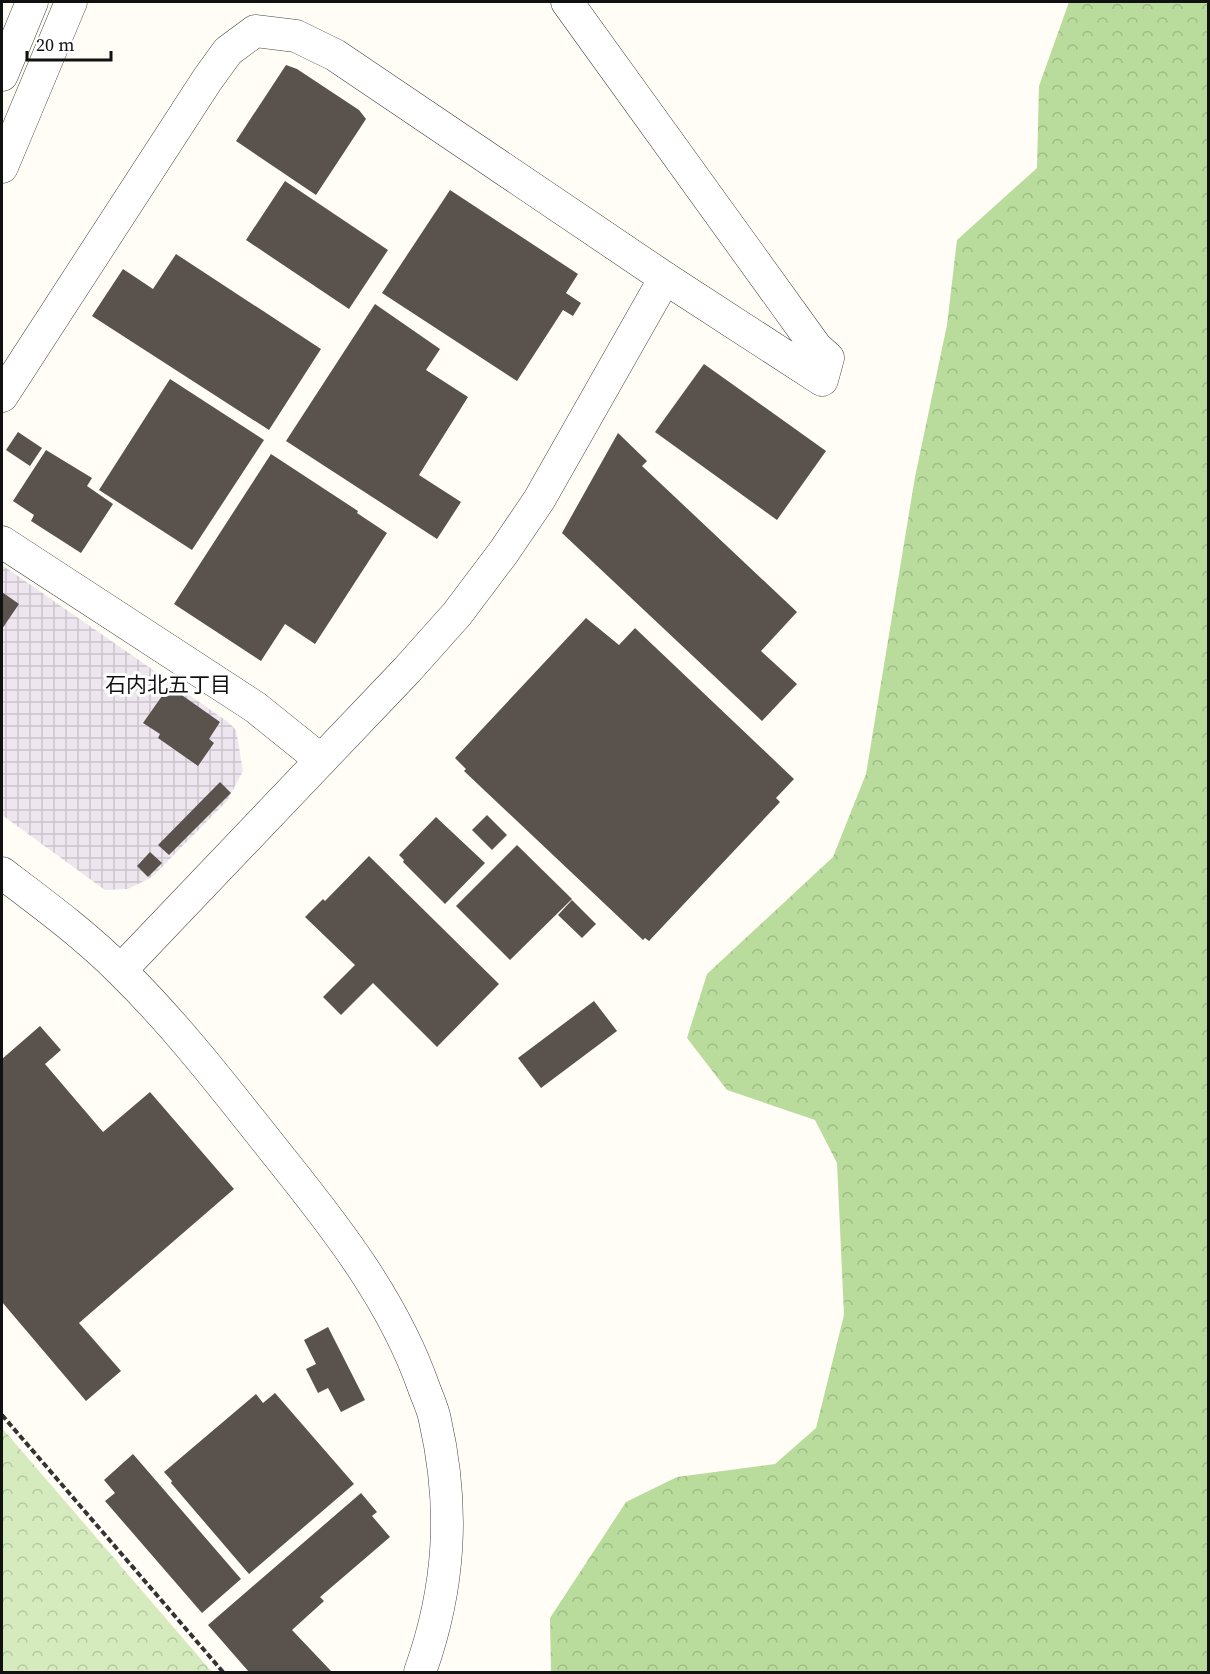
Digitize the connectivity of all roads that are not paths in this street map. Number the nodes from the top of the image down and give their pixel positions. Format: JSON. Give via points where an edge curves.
{"nodes":[{"id":1,"x":32,"y":2,"type":"edge"},
{"id":2,"x":71,"y":2,"type":"edge"},
{"id":3,"x":567,"y":2,"type":"edge"},
{"id":4,"x":2,"y":75,"type":"edge"},
{"id":5,"x":2,"y":167,"type":"edge"},
{"id":6,"x":665,"y":278,"type":"junction"},
{"id":7,"x":2,"y":396,"type":"edge"},
{"id":8,"x":2,"y":542,"type":"edge"},
{"id":9,"x":321,"y":760,"type":"junction"},
{"id":10,"x":2,"y":873,"type":"edge"},
{"id":11,"x":121,"y":970,"type":"junction"},
{"id":12,"x":420,"y":1672,"type":"edge"}],
"edges":[{"from":1,"to":4,"type":"street"},
{"from":2,"to":5,"type":"street"},
{"from":3,"to":6,"type":"street","via":[[816,347],[828,358],[822,380]]},
{"from":6,"to":7,"type":"street","via":[[335,55],[296,36],[255,31],[228,51],[207,80]]},
{"from":6,"to":9,"type":"street","via":[[539,500],[503,553],[457,614]]},
{"from":8,"to":9,"type":"street","via":[[255,707]]},
{"from":9,"to":11,"type":"street"},
{"from":10,"to":11,"type":"street"},
{"from":11,"to":12,"type":"street","via":[[184,1038],[343,1239],[379,1292],[415,1364],[435,1418],[447,1520],[444,1581]]}]}
